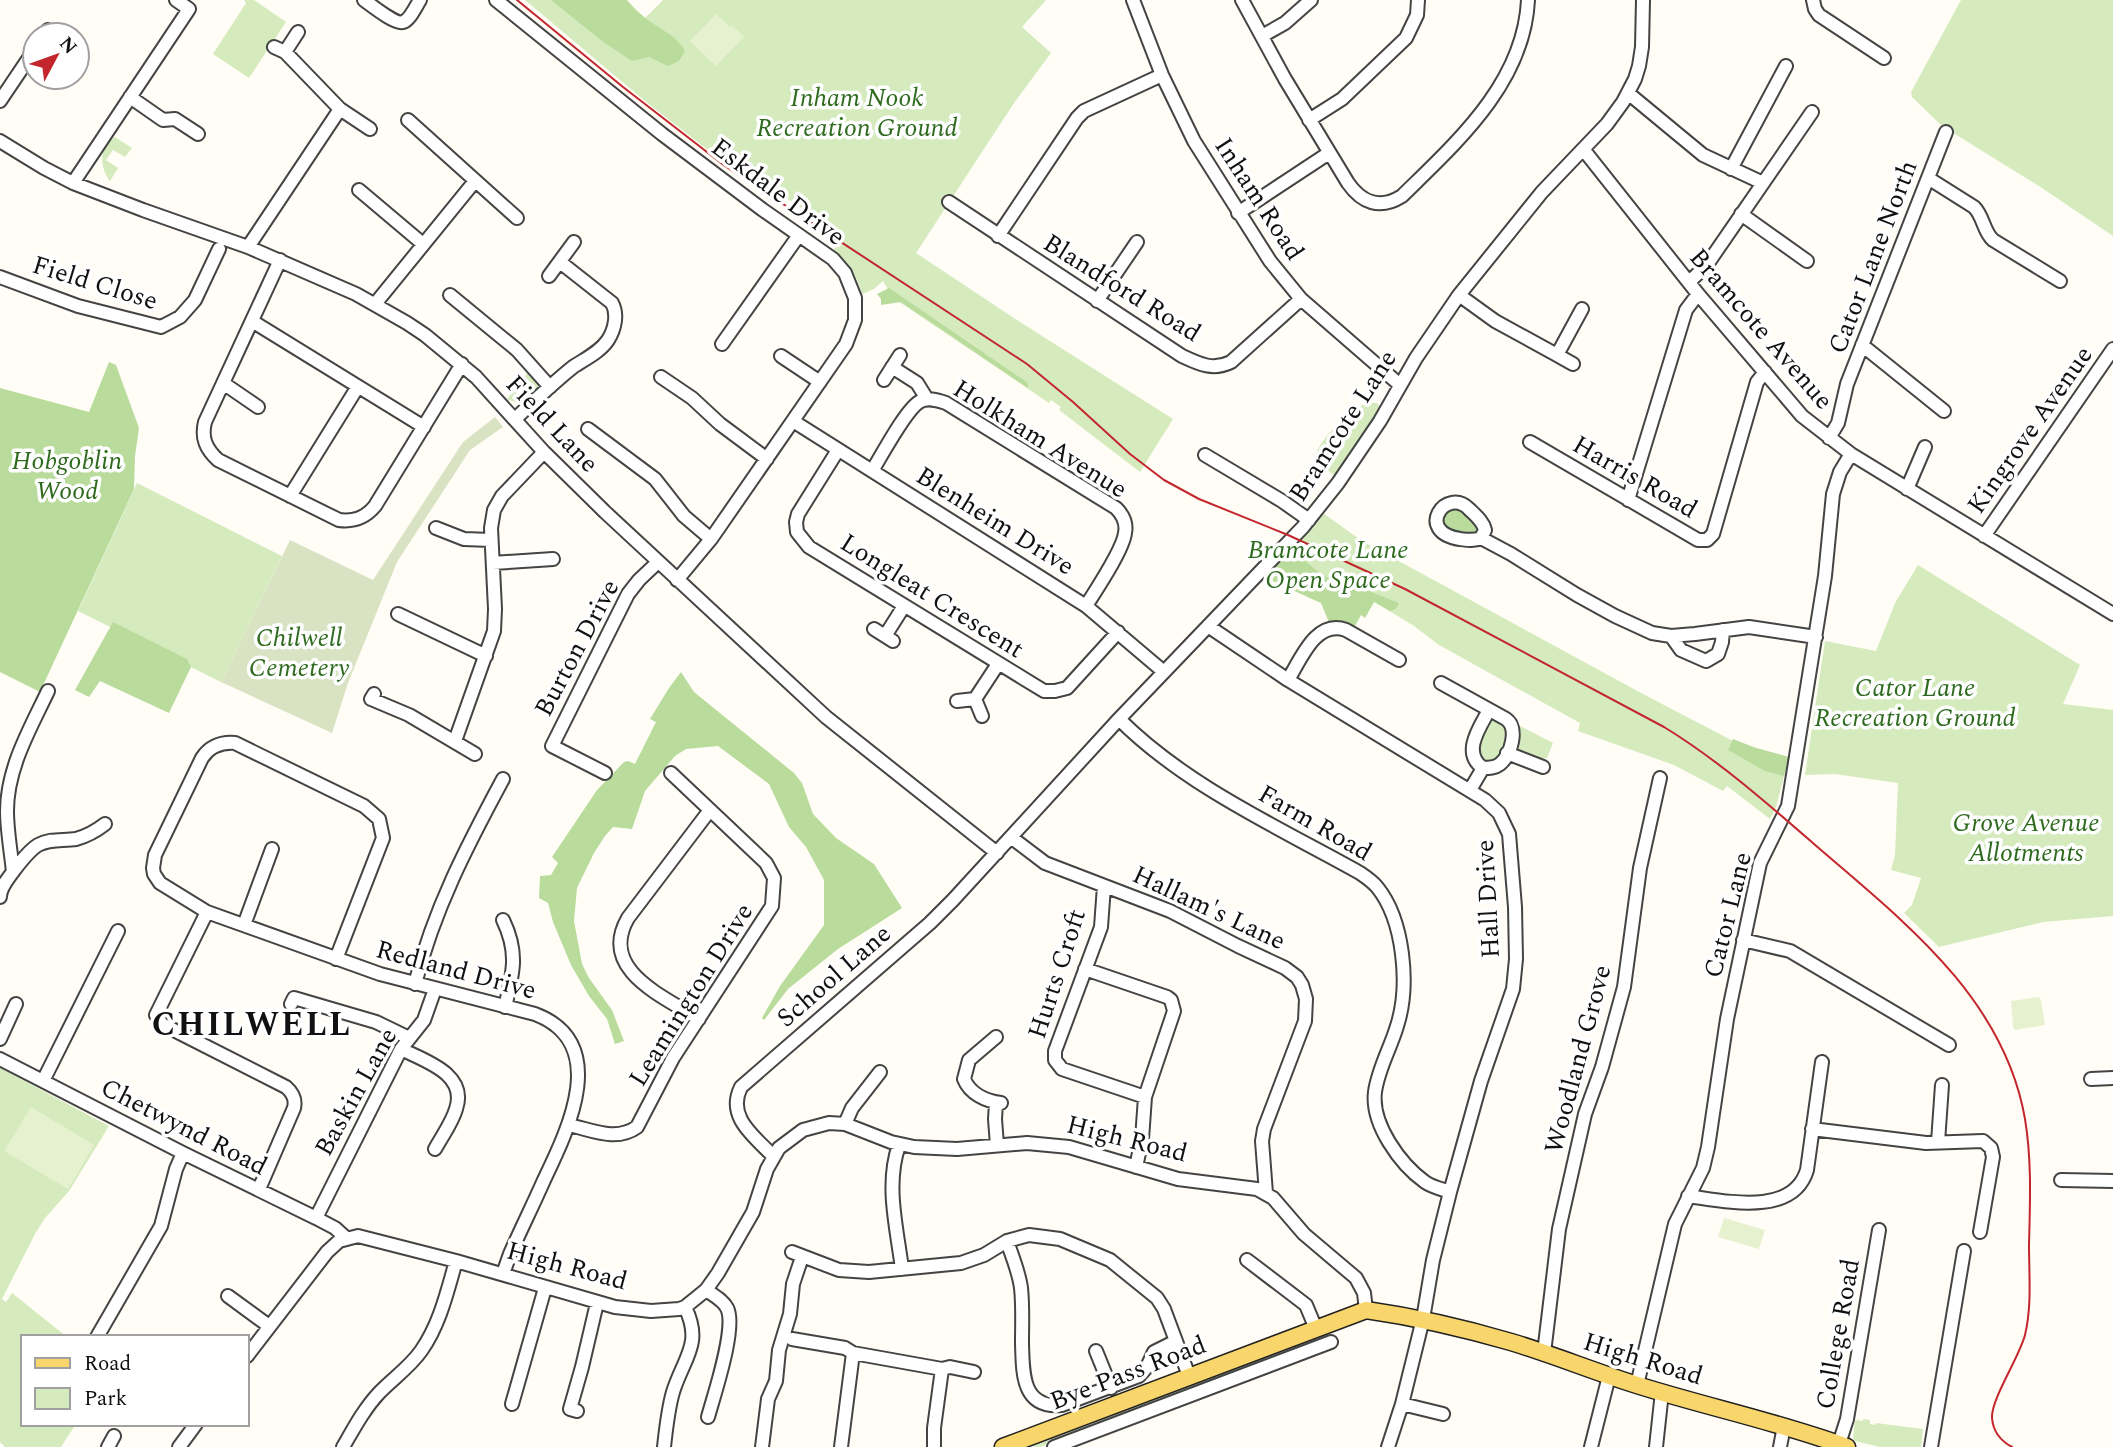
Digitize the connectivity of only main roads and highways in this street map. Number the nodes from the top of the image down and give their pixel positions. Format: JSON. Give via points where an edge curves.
{"nodes":[{"id":1,"x":1366,"y":1310,"type":"joint"},
{"id":2,"x":1011,"y":1446,"type":"edge"},
{"id":3,"x":1843,"y":1446,"type":"edge"}],
"edges":[{"from":1,"to":2,"type":"main road","name":"Bye Pass Road"},
{"from":1,"to":3,"type":"main road","name":"High Road","via":[[1458,1327]]}]}
